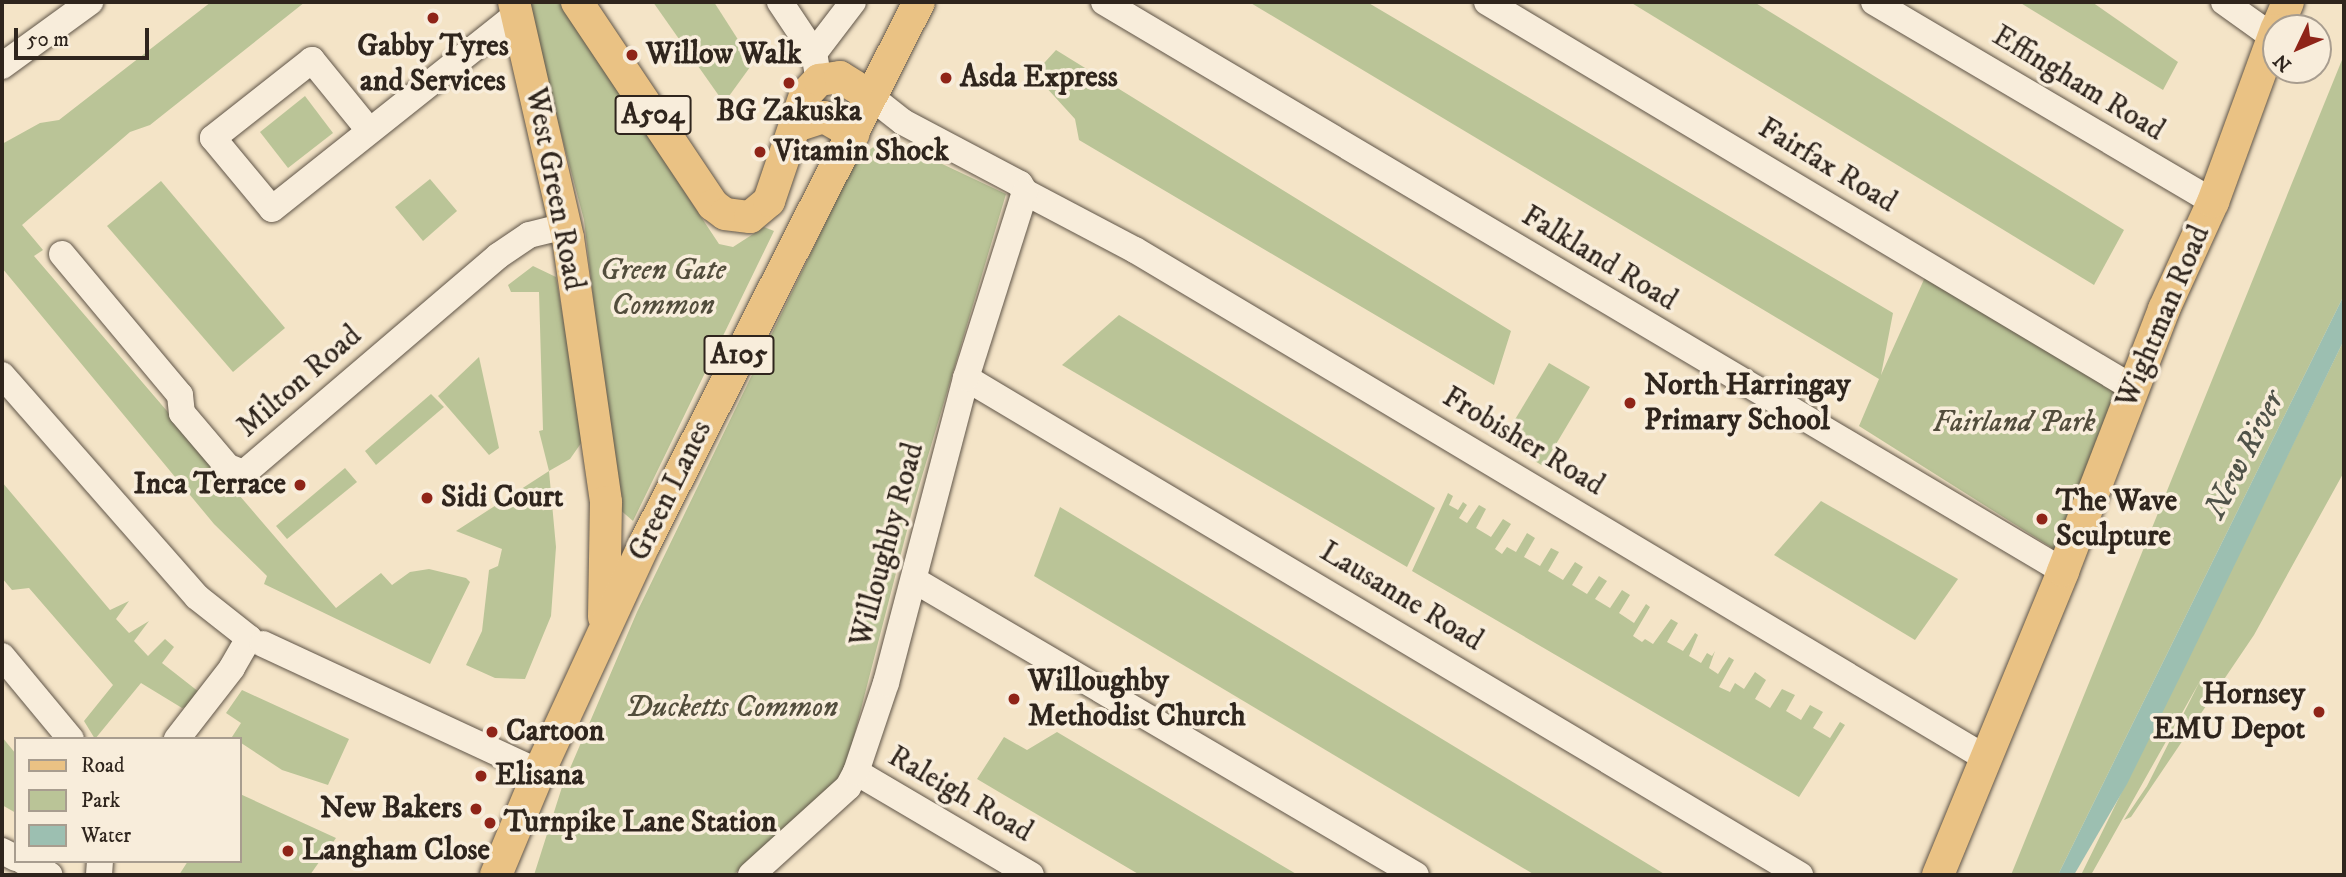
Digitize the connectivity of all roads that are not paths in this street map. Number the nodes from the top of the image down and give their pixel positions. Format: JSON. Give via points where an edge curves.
{"nodes":[{"id":1,"x":90,"y":2,"type":"edge"},
{"id":2,"x":578,"y":2,"type":"edge"},
{"id":3,"x":780,"y":2,"type":"edge"},
{"id":4,"x":853,"y":2,"type":"edge"},
{"id":5,"x":919,"y":2,"type":"edge"},
{"id":6,"x":1104,"y":2,"type":"edge"},
{"id":7,"x":1487,"y":2,"type":"edge"},
{"id":8,"x":1874,"y":2,"type":"edge"},
{"id":9,"x":2224,"y":2,"type":"edge"},
{"id":10,"x":515,"y":8,"type":"edge"},
{"id":11,"x":2262,"y":24,"type":"edge"},
{"id":12,"x":2,"y":66,"type":"edge"},
{"id":13,"x":817,"y":67,"type":"junction"},
{"id":14,"x":2262,"y":68,"type":"edge"},
{"id":15,"x":870,"y":96,"type":"junction"},
{"id":16,"x":903,"y":122,"type":"junction"},
{"id":17,"x":796,"y":126,"type":"junction"},
{"id":18,"x":368,"y":129,"type":"junction"},
{"id":19,"x":854,"y":134,"type":"junction"},
{"id":20,"x":1025,"y":192,"type":"junction"},
{"id":21,"x":2213,"y":202,"type":"junction"},
{"id":22,"x":566,"y":226,"type":"junction"},
{"id":23,"x":62,"y":254,"type":"dead end"},
{"id":24,"x":2,"y":375,"type":"edge"},
{"id":25,"x":966,"y":378,"type":"junction"},
{"id":26,"x":2133,"y":388,"type":"junction"},
{"id":27,"x":606,"y":502,"type":"junction"},
{"id":28,"x":645,"y":543,"type":"junction"},
{"id":29,"x":2063,"y":571,"type":"junction"},
{"id":30,"x":914,"y":580,"type":"junction"},
{"id":31,"x":256,"y":641,"type":"junction"},
{"id":32,"x":594,"y":652,"type":"junction"},
{"id":33,"x":2,"y":656,"type":"edge"},
{"id":34,"x":69,"y":737,"type":"edge"},
{"id":35,"x":179,"y":737,"type":"edge"},
{"id":36,"x":1983,"y":757,"type":"junction"},
{"id":37,"x":539,"y":772,"type":"junction"},
{"id":38,"x":856,"y":772,"type":"junction"},
{"id":39,"x":27,"y":863,"type":"edge"},
{"id":40,"x":49,"y":875,"type":"edge"},
{"id":41,"x":496,"y":875,"type":"edge"},
{"id":42,"x":751,"y":875,"type":"edge"},
{"id":43,"x":1031,"y":875,"type":"edge"},
{"id":44,"x":1416,"y":875,"type":"edge"},
{"id":45,"x":1800,"y":875,"type":"edge"},
{"id":46,"x":1938,"y":875,"type":"edge"}],
"edges":[{"from":1,"to":12,"type":"street"},
{"from":2,"to":17,"type":"main road","number":"A504","via":[[713,205],[738,217],[750,217],[769,201]]},
{"from":3,"to":13,"type":"street"},
{"from":4,"to":13,"type":"street"},
{"from":5,"to":15,"type":"main road","name":"Green Lanes","number":"A105"},
{"from":6,"to":29,"type":"street","name":"Falkland Road"},
{"from":7,"to":26,"type":"street","name":"Fairfax Road"},
{"from":8,"to":21,"type":"street","name":"Effingham Road"},
{"from":9,"to":11,"type":"street"},
{"from":10,"to":18,"type":"street"},
{"from":10,"to":22,"type":"main road","name":"West Green Road"},
{"from":13,"to":15,"type":"main road"},
{"from":13,"to":17,"type":"main road","number":"A504"},
{"from":14,"to":21,"type":"main road","name":"Wightman Road"},
{"from":15,"to":16,"type":"street","name":"Frobisher Road"},
{"from":15,"to":19,"type":"main road","name":"Green Lanes","number":"A105"},
{"from":16,"to":19,"type":"street","via":[[871,121]]},
{"from":16,"to":20,"type":"street","name":"Frobisher Road","via":[[1020,184]]},
{"from":17,"to":19,"type":"main road","via":[[824,117]]},
{"from":18,"to":18,"type":"street","via":[[272,209],[213,138],[312,60]]},
{"from":19,"to":28,"type":"main road","name":"Green Lanes","number":"A105"},
{"from":20,"to":25,"type":"street","name":"Willoughby Road"},
{"from":20,"to":36,"type":"street","name":"Frobisher Road","via":[[1159,264]]},
{"from":21,"to":26,"type":"main road","name":"Wightman Road"},
{"from":22,"to":23,"type":"street","name":"Milton Road","via":[[529,235],[508,249],[244,473],[228,467],[183,413],[180,395]]},
{"from":22,"to":27,"type":"main road","name":"West Green Road"},
{"from":24,"to":31,"type":"street","via":[[197,597]]},
{"from":25,"to":30,"type":"street","name":"Willoughby Road"},
{"from":25,"to":45,"type":"street","name":"Lausanne Road"},
{"from":26,"to":29,"type":"main road","name":"Wightman Road"},
{"from":27,"to":28,"type":"main road"},
{"from":27,"to":32,"type":"main road","name":"West Green Road","via":[[604,616]]},
{"from":28,"to":32,"type":"main road","name":"Green Lanes","number":"A105"},
{"from":29,"to":36,"type":"main road","name":"Wightman Road"},
{"from":30,"to":38,"type":"street","name":"Willoughby Road"},
{"from":30,"to":44,"type":"street"},
{"from":31,"to":35,"type":"street"},
{"from":31,"to":37,"type":"street"},
{"from":32,"to":37,"type":"main road","name":"Green Lanes","number":"A105"},
{"from":33,"to":34,"type":"street"},
{"from":36,"to":46,"type":"main road","name":"Wightman Road"},
{"from":37,"to":41,"type":"main road","name":"Green Lanes","number":"A105"},
{"from":38,"to":42,"type":"street","name":"Willoughby Road","via":[[849,787]]},
{"from":38,"to":43,"type":"street","name":"Raleigh Road"},
{"from":39,"to":40,"type":"street"}]}
